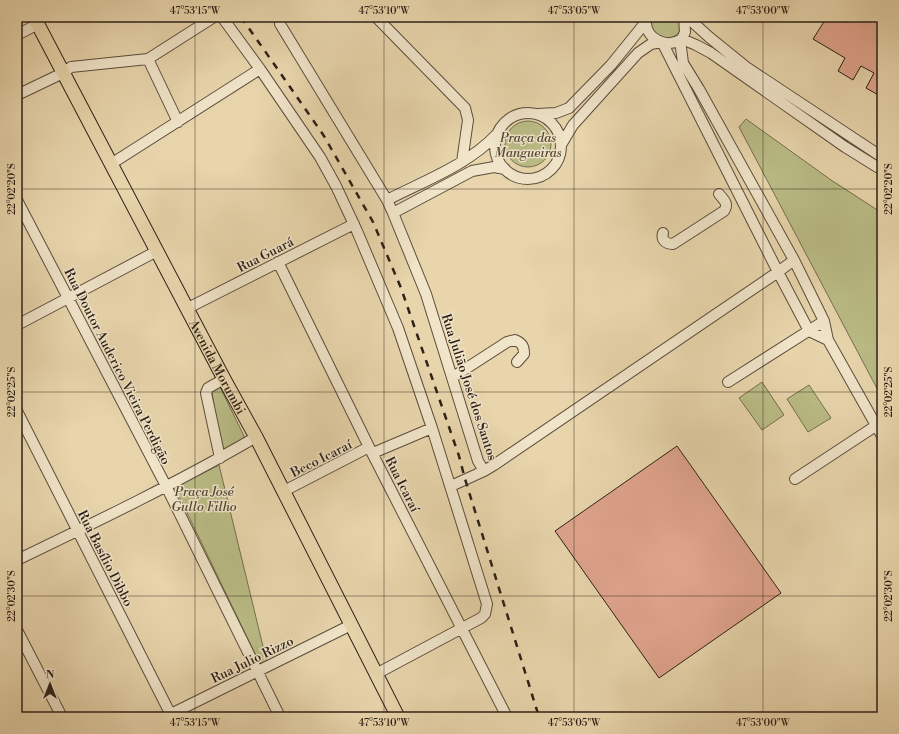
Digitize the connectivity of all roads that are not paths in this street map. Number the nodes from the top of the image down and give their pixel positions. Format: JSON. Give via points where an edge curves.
{"nodes":[{"id":1,"x":214,"y":17,"type":"edge"},
{"id":2,"x":222,"y":17,"type":"edge"},
{"id":3,"x":376,"y":17,"type":"edge"},
{"id":4,"x":686,"y":17,"type":"edge"},
{"id":5,"x":646,"y":20,"type":"edge"},
{"id":6,"x":36,"y":21,"type":"edge"},
{"id":7,"x":280,"y":24,"type":"dead end"},
{"id":8,"x":17,"y":35,"type":"edge"},
{"id":9,"x":681,"y":40,"type":"junction"},
{"id":10,"x":662,"y":42,"type":"junction"},
{"id":11,"x":148,"y":59,"type":"junction"},
{"id":12,"x":260,"y":69,"type":"junction"},
{"id":13,"x":64,"y":73,"type":"junction"},
{"id":14,"x":17,"y":95,"type":"edge"},
{"id":15,"x":535,"y":114,"type":"junction"},
{"id":16,"x":178,"y":122,"type":"junction"},
{"id":17,"x":498,"y":133,"type":"junction"},
{"id":18,"x":561,"y":145,"type":"junction"},
{"id":19,"x":882,"y":157,"type":"edge"},
{"id":20,"x":462,"y":162,"type":"junction"},
{"id":21,"x":111,"y":164,"type":"junction"},
{"id":22,"x":505,"y":169,"type":"junction"},
{"id":23,"x":882,"y":170,"type":"edge"},
{"id":24,"x":719,"y":194,"type":"dead end"},
{"id":25,"x":17,"y":200,"type":"edge"},
{"id":26,"x":387,"y":200,"type":"junction"},
{"id":27,"x":393,"y":213,"type":"junction"},
{"id":28,"x":354,"y":224,"type":"junction"},
{"id":29,"x":663,"y":233,"type":"dead end"},
{"id":30,"x":157,"y":250,"type":"junction"},
{"id":31,"x":794,"y":260,"type":"junction"},
{"id":32,"x":278,"y":262,"type":"junction"},
{"id":33,"x":778,"y":272,"type":"junction"},
{"id":34,"x":69,"y":297,"type":"junction"},
{"id":35,"x":188,"y":308,"type":"junction"},
{"id":36,"x":824,"y":321,"type":"junction"},
{"id":37,"x":17,"y":325,"type":"edge"},
{"id":38,"x":809,"y":331,"type":"junction"},
{"id":39,"x":828,"y":340,"type":"junction"},
{"id":40,"x":517,"y":362,"type":"dead end"},
{"id":41,"x":453,"y":377,"type":"junction"},
{"id":42,"x":224,"y":379,"type":"junction"},
{"id":43,"x":728,"y":382,"type":"dead end"},
{"id":44,"x":17,"y":412,"type":"edge"},
{"id":45,"x":877,"y":426,"type":"junction"},
{"id":46,"x":432,"y":428,"type":"junction"},
{"id":47,"x":882,"y":436,"type":"edge"},
{"id":48,"x":256,"y":437,"type":"junction"},
{"id":49,"x":371,"y":450,"type":"junction"},
{"id":50,"x":220,"y":458,"type":"junction"},
{"id":51,"x":484,"y":471,"type":"junction"},
{"id":52,"x":794,"y":479,"type":"dead end"},
{"id":53,"x":166,"y":486,"type":"junction"},
{"id":54,"x":451,"y":486,"type":"junction"},
{"id":55,"x":284,"y":491,"type":"junction"},
{"id":56,"x":77,"y":531,"type":"junction"},
{"id":57,"x":17,"y":560,"type":"edge"},
{"id":58,"x":351,"y":625,"type":"junction"},
{"id":59,"x":461,"y":629,"type":"junction"},
{"id":60,"x":17,"y":630,"type":"edge"},
{"id":61,"x":257,"y":672,"type":"junction"},
{"id":62,"x":376,"y":674,"type":"junction"},
{"id":63,"x":169,"y":716,"type":"edge"},
{"id":64,"x":62,"y":717,"type":"edge"},
{"id":65,"x":280,"y":717,"type":"edge"},
{"id":66,"x":398,"y":717,"type":"edge"},
{"id":67,"x":507,"y":717,"type":"edge"}],
"edges":[{"from":1,"to":11,"type":"street"},
{"from":2,"to":12,"type":"street"},
{"from":3,"to":20,"type":"street","via":[[465,108],[468,120]]},
{"from":4,"to":9,"type":"street","via":[[685,32]]},
{"from":4,"to":19,"type":"street","via":[[746,67]]},
{"from":5,"to":10,"type":"street","via":[[650,35]]},
{"from":5,"to":15,"type":"street","via":[[610,65],[569,108],[549,114]]},
{"from":6,"to":8,"type":"street"},
{"from":6,"to":13,"type":"main road","name":"Avenida Morumbi"},
{"from":7,"to":26,"type":"street","name":"Rua Julião José dos Santos"},
{"from":9,"to":10,"type":"street"},
{"from":9,"to":23,"type":"street","via":[[711,53]]},
{"from":9,"to":31,"type":"street","via":[[683,63]]},
{"from":10,"to":18,"type":"street","via":[[646,47],[638,53],[573,125]]},
{"from":10,"to":33,"type":"street"},
{"from":11,"to":13,"type":"street","via":[[71,68]]},
{"from":11,"to":16,"type":"street"},
{"from":12,"to":16,"type":"street"},
{"from":12,"to":28,"type":"street","via":[[320,157]]},
{"from":13,"to":14,"type":"street"},
{"from":13,"to":21,"type":"main road","name":"Avenida Morumbi"},
{"from":15,"to":17,"type":"street","via":[[513,116],[504,122]]},
{"from":15,"to":18,"type":"street","via":[[553,125]]},
{"from":16,"to":21,"type":"street"},
{"from":17,"to":20,"type":"street","via":[[482,149]]},
{"from":17,"to":22,"type":"street","via":[[495,152]]},
{"from":18,"to":22,"type":"street","via":[[554,165],[537,177],[515,176]]},
{"from":20,"to":26,"type":"street"},
{"from":21,"to":30,"type":"main road","name":"Avenida Morumbi"},
{"from":22,"to":27,"type":"street","via":[[472,171]]},
{"from":24,"to":29,"type":"street","via":[[727,207],[724,211],[672,244],[663,240]]},
{"from":25,"to":34,"type":"street","name":"Rua Doutor Auderico Vieira Perdigão"},
{"from":26,"to":27,"type":"street","name":"Rua Julião José dos Santos"},
{"from":27,"to":41,"type":"street","name":"Rua Julião José dos Santos","via":[[426,294]]},
{"from":28,"to":32,"type":"street","name":"Rua Guará"},
{"from":28,"to":46,"type":"street","via":[[398,328]]},
{"from":30,"to":34,"type":"street"},
{"from":30,"to":35,"type":"main road","name":"Avenida Morumbi"},
{"from":31,"to":33,"type":"street","name":"Rua Julião José dos Santos"},
{"from":31,"to":36,"type":"street"},
{"from":32,"to":35,"type":"street","name":"Rua Guará"},
{"from":32,"to":49,"type":"street","name":"Rua Icaraí"},
{"from":33,"to":38,"type":"street"},
{"from":33,"to":51,"type":"street","name":"Rua Julião José dos Santos"},
{"from":34,"to":37,"type":"street"},
{"from":34,"to":53,"type":"street","name":"Rua Doutor Auderico Vieira Perdigão"},
{"from":35,"to":42,"type":"main road","name":"Avenida Morumbi"},
{"from":36,"to":38,"type":"street"},
{"from":36,"to":39,"type":"street"},
{"from":38,"to":39,"type":"street"},
{"from":38,"to":43,"type":"street"},
{"from":39,"to":45,"type":"street"},
{"from":40,"to":41,"type":"street","via":[[524,354],[524,349],[521,342],[515,340]]},
{"from":41,"to":51,"type":"street","name":"Rua Julião José dos Santos","via":[[478,461]]},
{"from":42,"to":48,"type":"main road","name":"Avenida Morumbi"},
{"from":42,"to":50,"type":"street","via":[[208,388],[206,393]]},
{"from":44,"to":56,"type":"street","name":"Rua Basílio Dibbo"},
{"from":45,"to":47,"type":"street"},
{"from":45,"to":52,"type":"street"},
{"from":46,"to":49,"type":"street","name":"Beco Icaraí"},
{"from":46,"to":54,"type":"street"},
{"from":48,"to":50,"type":"street"},
{"from":48,"to":55,"type":"main road","name":"Avenida Morumbi"},
{"from":49,"to":55,"type":"street","name":"Beco Icaraí"},
{"from":49,"to":59,"type":"street","name":"Rua Icaraí"},
{"from":50,"to":53,"type":"street"},
{"from":51,"to":54,"type":"street"},
{"from":53,"to":56,"type":"street"},
{"from":53,"to":61,"type":"street","name":"Rua Doutor Auderico Vieira Perdigão"},
{"from":54,"to":59,"type":"street","via":[[487,604],[487,610],[481,618]]},
{"from":55,"to":58,"type":"main road","name":"Avenida Morumbi"},
{"from":56,"to":57,"type":"street"},
{"from":56,"to":63,"type":"street","name":"Rua Basílio Dibbo"},
{"from":58,"to":61,"type":"street","name":"Rua Julio Rizzo"},
{"from":58,"to":62,"type":"main road","name":"Avenida Morumbi"},
{"from":59,"to":62,"type":"street"},
{"from":59,"to":67,"type":"street","name":"Rua Icaraí"},
{"from":60,"to":64,"type":"street"},
{"from":61,"to":63,"type":"street","name":"Rua Julio Rizzo"},
{"from":61,"to":65,"type":"street","name":"Rua Doutor Auderico Vieira Perdigão"},
{"from":62,"to":66,"type":"main road","name":"Avenida Morumbi"}]}
